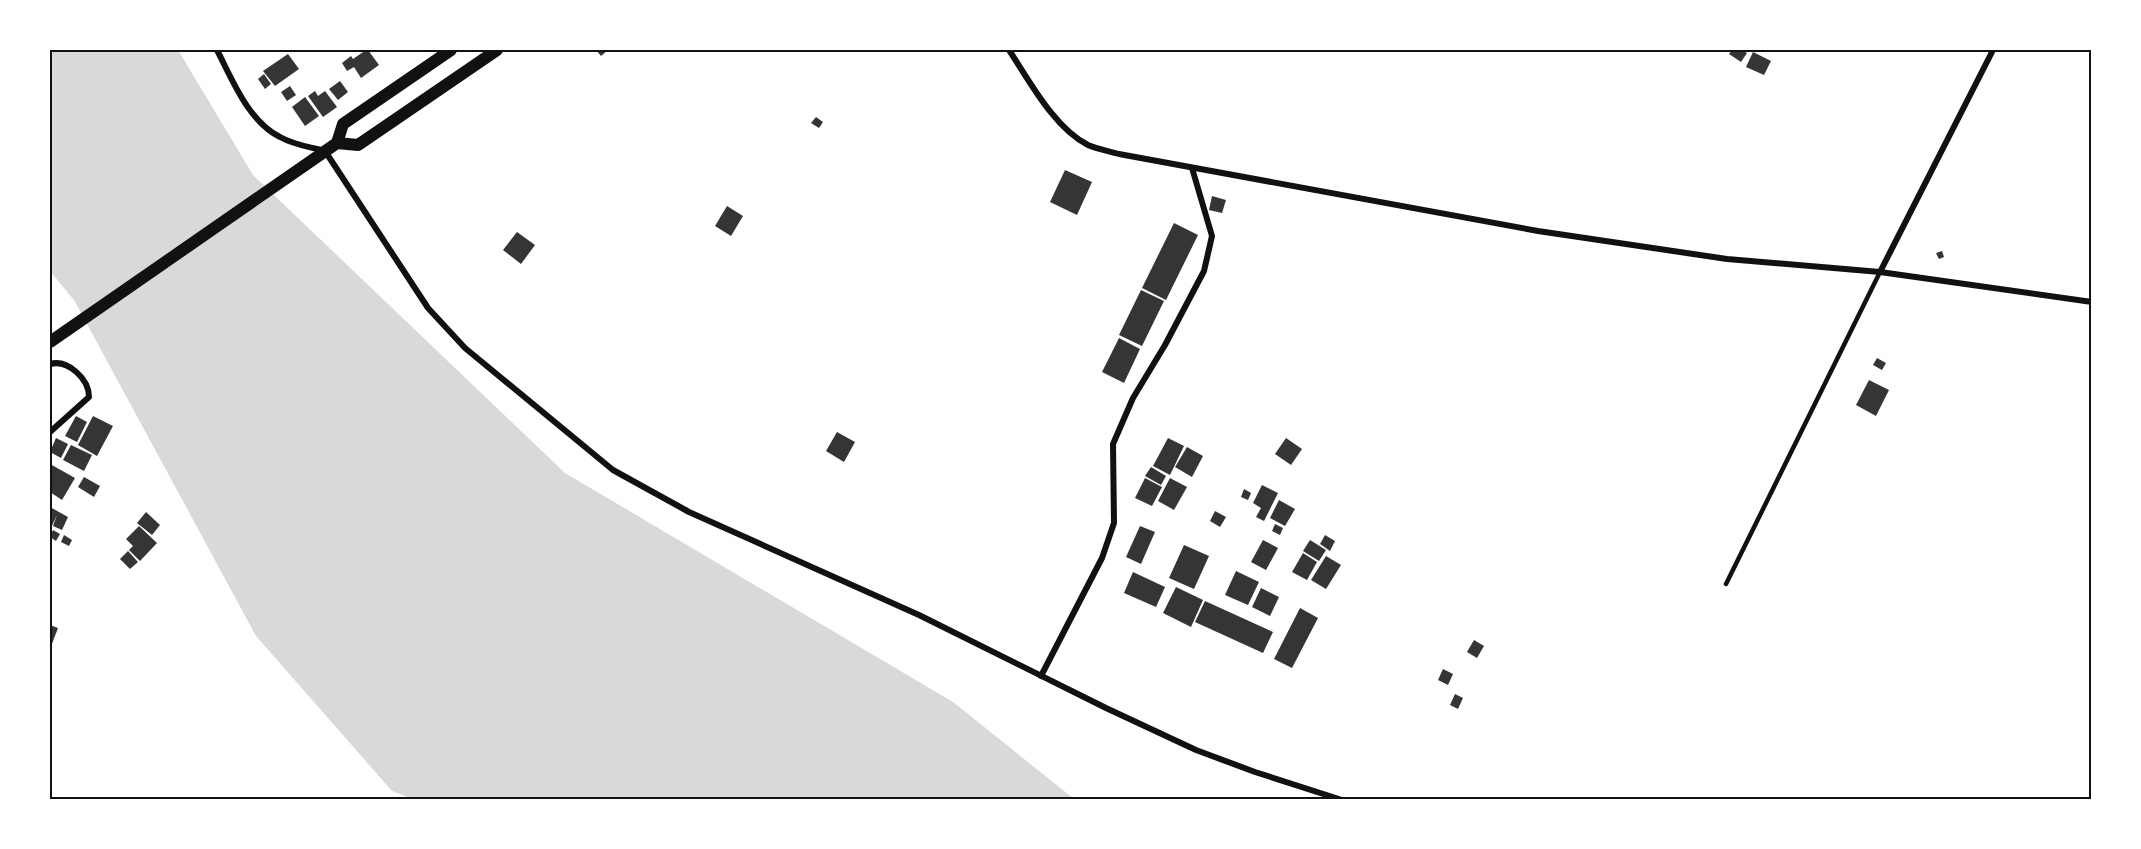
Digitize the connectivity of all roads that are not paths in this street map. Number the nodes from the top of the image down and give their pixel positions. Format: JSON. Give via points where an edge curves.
{"nodes":[{"id":1,"x":217,"y":50,"type":"edge"},
{"id":2,"x":451,"y":50,"type":"edge"},
{"id":3,"x":497,"y":50,"type":"edge"},
{"id":4,"x":1008,"y":50,"type":"edge"},
{"id":5,"x":1993,"y":50,"type":"edge"},
{"id":6,"x":337,"y":143,"type":"junction"},
{"id":7,"x":325,"y":151,"type":"junction"},
{"id":8,"x":1192,"y":168,"type":"junction"},
{"id":9,"x":1880,"y":272,"type":"junction"},
{"id":10,"x":2091,"y":302,"type":"edge"},
{"id":11,"x":50,"y":342,"type":"edge"},
{"id":12,"x":50,"y":364,"type":"edge"},
{"id":13,"x":50,"y":432,"type":"edge"},
{"id":14,"x":1726,"y":584,"type":"dead end"},
{"id":15,"x":1041,"y":676,"type":"junction"},
{"id":16,"x":1342,"y":800,"type":"edge"}],
"edges":[{"from":1,"to":7,"type":"street","via":[[241,95],[264,126],[284,139]]},
{"from":2,"to":6,"type":"main road","via":[[343,124]]},
{"from":3,"to":6,"type":"main road","via":[[358,145]]},
{"from":4,"to":8,"type":"street","via":[[1049,109],[1066,129],[1087,144]]},
{"from":5,"to":9,"type":"street"},
{"from":6,"to":7,"type":"main road"},
{"from":7,"to":11,"type":"main road"},
{"from":7,"to":15,"type":"street","via":[[428,308],[465,348],[613,470],[689,512],[919,615]]},
{"from":8,"to":9,"type":"street","via":[[1538,231],[1727,259]]},
{"from":8,"to":15,"type":"street","via":[[1212,236],[1204,271],[1132,398],[1113,444],[1114,523],[1102,558]]},
{"from":9,"to":10,"type":"street"},
{"from":9,"to":14,"type":"lane"},
{"from":12,"to":13,"type":"street","via":[[70,367],[86,383],[90,397]]},
{"from":15,"to":16,"type":"street","via":[[1196,750]]}]}
